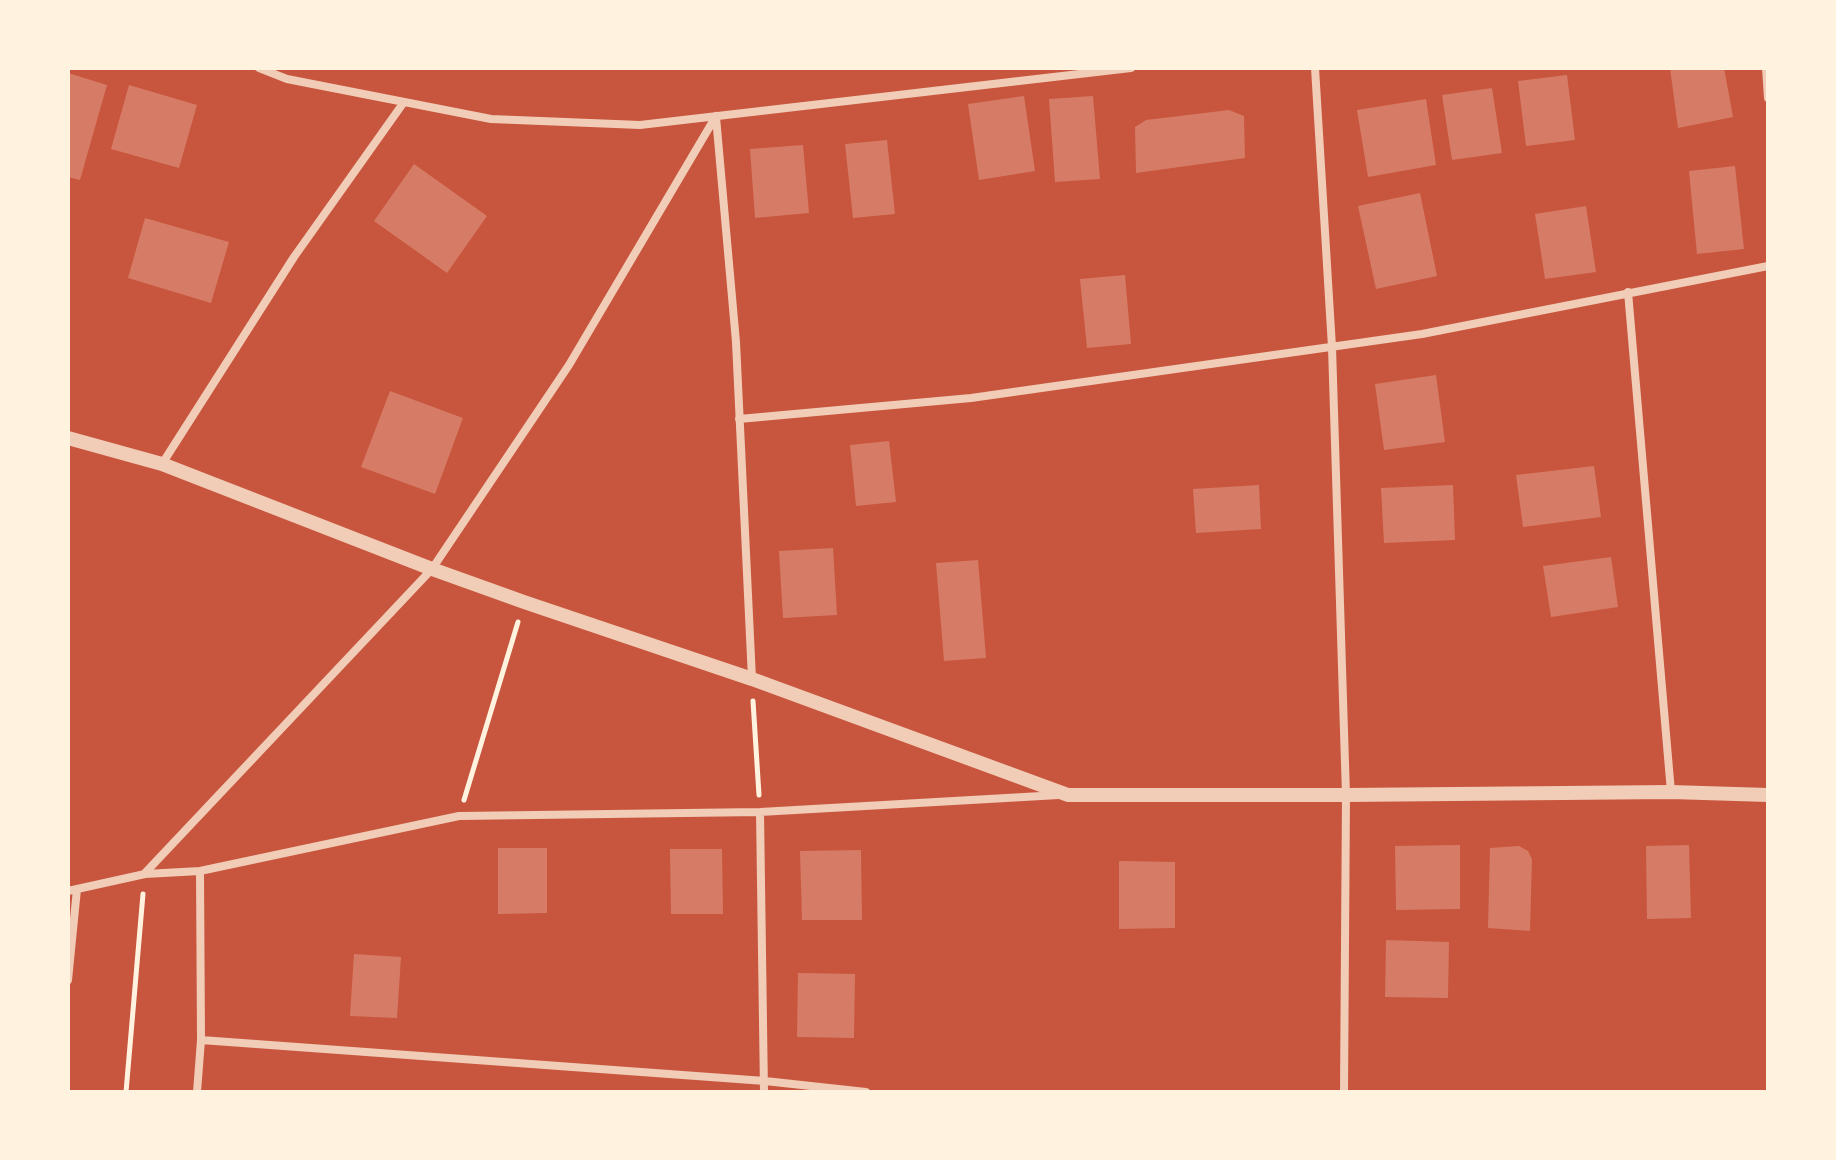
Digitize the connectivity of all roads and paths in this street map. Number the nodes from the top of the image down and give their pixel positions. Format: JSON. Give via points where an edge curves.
{"nodes":[{"id":1,"x":259,"y":68,"type":"edge"},
{"id":2,"x":1131,"y":68,"type":"edge"},
{"id":3,"x":1315,"y":68,"type":"edge"},
{"id":4,"x":1766,"y":68,"type":"edge"},
{"id":5,"x":1768,"y":98,"type":"edge"},
{"id":6,"x":404,"y":102,"type":"junction"},
{"id":7,"x":716,"y":116,"type":"junction"},
{"id":8,"x":1768,"y":266,"type":"edge"},
{"id":9,"x":1628,"y":292,"type":"junction"},
{"id":10,"x":1332,"y":347,"type":"junction"},
{"id":11,"x":739,"y":419,"type":"junction"},
{"id":12,"x":68,"y":438,"type":"edge"},
{"id":13,"x":162,"y":464,"type":"junction"},
{"id":14,"x":432,"y":569,"type":"junction"},
{"id":15,"x":524,"y":602,"type":"junction"},
{"id":16,"x":752,"y":679,"type":"junction"},
{"id":17,"x":1671,"y":792,"type":"junction"},
{"id":18,"x":1068,"y":795,"type":"junction"},
{"id":19,"x":1346,"y":795,"type":"junction"},
{"id":20,"x":1768,"y":795,"type":"edge"},
{"id":21,"x":760,"y":812,"type":"junction"},
{"id":22,"x":459,"y":816,"type":"junction"},
{"id":23,"x":200,"y":871,"type":"junction"},
{"id":24,"x":145,"y":874,"type":"junction"},
{"id":25,"x":72,"y":890,"type":"edge"},
{"id":26,"x":68,"y":980,"type":"edge"},
{"id":27,"x":201,"y":1040,"type":"junction"},
{"id":28,"x":765,"y":1081,"type":"junction"},
{"id":29,"x":126,"y":1092,"type":"edge"},
{"id":30,"x":197,"y":1092,"type":"edge"},
{"id":31,"x":764,"y":1092,"type":"edge"},
{"id":32,"x":866,"y":1092,"type":"edge"},
{"id":33,"x":1344,"y":1092,"type":"edge"}],
"edges":[{"from":1,"to":6,"type":"street","via":[[287,79]]},
{"from":2,"to":7,"type":"street"},
{"from":3,"to":10,"type":"street"},
{"from":4,"to":5,"type":"street"},
{"from":6,"to":7,"type":"street","via":[[506,120],[640,125]]},
{"from":6,"to":13,"type":"street","via":[[294,257]]},
{"from":7,"to":11,"type":"street"},
{"from":7,"to":14,"type":"street","via":[[569,365]]},
{"from":8,"to":9,"type":"street"},
{"from":9,"to":10,"type":"street"},
{"from":9,"to":17,"type":"street"},
{"from":10,"to":11,"type":"street","via":[[971,398]]},
{"from":10,"to":19,"type":"street"},
{"from":11,"to":16,"type":"street"},
{"from":12,"to":13,"type":"street"},
{"from":13,"to":14,"type":"street"},
{"from":14,"to":15,"type":"street"},
{"from":14,"to":24,"type":"street"},
{"from":15,"to":16,"type":"street"},
{"from":15,"to":22,"type":"path"},
{"from":16,"to":18,"type":"street"},
{"from":16,"to":21,"type":"path"},
{"from":17,"to":19,"type":"street"},
{"from":17,"to":20,"type":"street"},
{"from":18,"to":19,"type":"street"},
{"from":18,"to":21,"type":"street"},
{"from":19,"to":33,"type":"street"},
{"from":21,"to":22,"type":"street"},
{"from":21,"to":28,"type":"street"},
{"from":22,"to":23,"type":"street"},
{"from":23,"to":24,"type":"street"},
{"from":23,"to":27,"type":"street"},
{"from":24,"to":25,"type":"street"},
{"from":24,"to":29,"type":"path"},
{"from":25,"to":26,"type":"street"},
{"from":27,"to":28,"type":"street"},
{"from":27,"to":30,"type":"street"},
{"from":28,"to":31,"type":"street"},
{"from":28,"to":32,"type":"street"}]}
